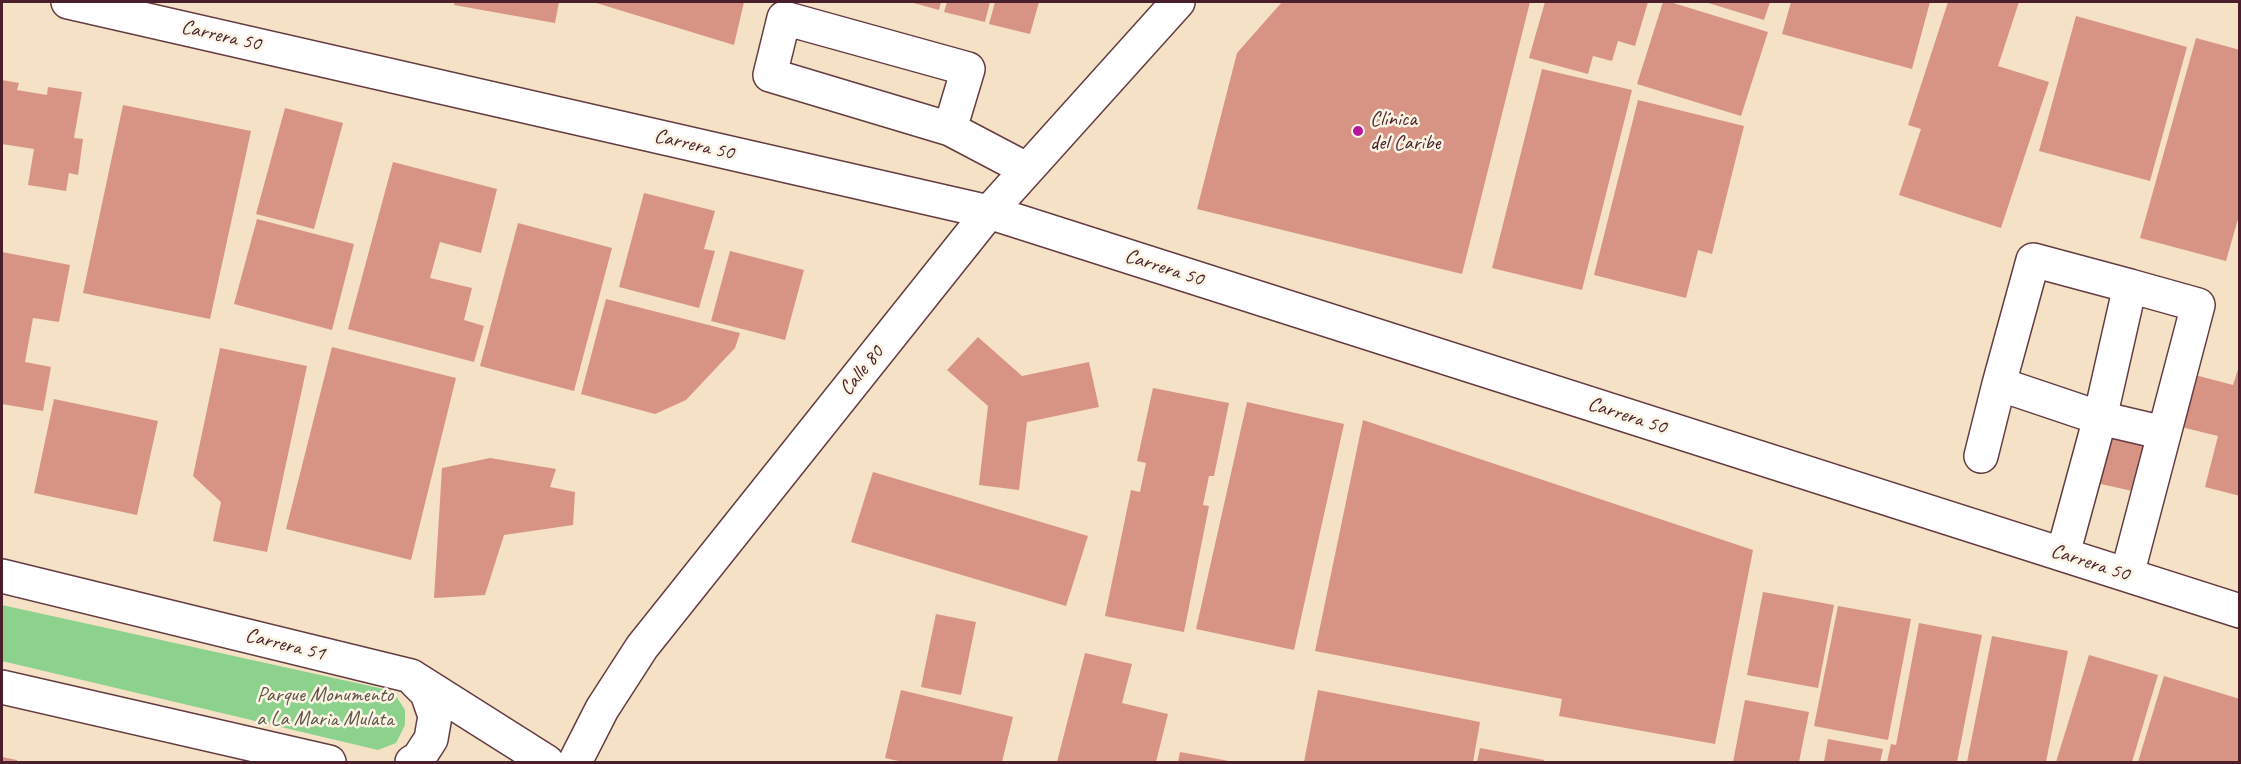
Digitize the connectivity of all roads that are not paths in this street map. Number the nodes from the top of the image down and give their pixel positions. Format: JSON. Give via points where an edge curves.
{"nodes":[{"id":1,"x":68,"y":2,"type":"edge"},
{"id":2,"x":1178,"y":2,"type":"edge"},
{"id":3,"x":786,"y":10,"type":"edge"},
{"id":4,"x":950,"y":129,"type":"junction"},
{"id":5,"x":1026,"y":169,"type":"junction"},
{"id":6,"x":989,"y":212,"type":"junction"},
{"id":7,"x":2130,"y":286,"type":"junction"},
{"id":8,"x":1999,"y":384,"type":"junction"},
{"id":9,"x":2100,"y":418,"type":"junction"},
{"id":10,"x":2164,"y":433,"type":"junction"},
{"id":11,"x":1981,"y":456,"type":"dead end"},
{"id":12,"x":2062,"y":554,"type":"junction"},
{"id":13,"x":2127,"y":575,"type":"junction"},
{"id":14,"x":2,"y":576,"type":"edge"},
{"id":15,"x":2240,"y":611,"type":"edge"},
{"id":16,"x":411,"y":676,"type":"junction"},
{"id":17,"x":2,"y":687,"type":"edge"},
{"id":18,"x":329,"y":762,"type":"edge"},
{"id":19,"x":411,"y":762,"type":"edge"},
{"id":20,"x":548,"y":762,"type":"edge"},
{"id":21,"x":575,"y":762,"type":"edge"}],
"edges":[{"from":1,"to":6,"type":"street","name":"Carrera 50"},
{"from":2,"to":5,"type":"street","name":"Calle 80"},
{"from":3,"to":4,"type":"street","via":[[968,69]]},
{"from":3,"to":4,"type":"street","via":[[770,75]]},
{"from":4,"to":5,"type":"street"},
{"from":5,"to":6,"type":"street","name":"Calle 80"},
{"from":6,"to":12,"type":"street","name":"Carrera 50"},
{"from":6,"to":21,"type":"street","name":"Calle 80","via":[[642,647],[602,709]]},
{"from":7,"to":8,"type":"street","via":[[2033,260]]},
{"from":7,"to":9,"type":"street"},
{"from":7,"to":10,"type":"street","via":[[2198,304]]},
{"from":8,"to":9,"type":"street"},
{"from":8,"to":11,"type":"street"},
{"from":9,"to":10,"type":"street"},
{"from":9,"to":12,"type":"street"},
{"from":10,"to":13,"type":"street"},
{"from":12,"to":13,"type":"street","name":"Carrera 50"},
{"from":13,"to":15,"type":"street","name":"Carrera 50"},
{"from":14,"to":16,"type":"street","name":"Carrera 51"},
{"from":16,"to":19,"type":"street","via":[[427,693],[435,716],[431,739],[418,759]]},
{"from":16,"to":20,"type":"street","name":"Carrera 51"},
{"from":17,"to":18,"type":"street"}]}
